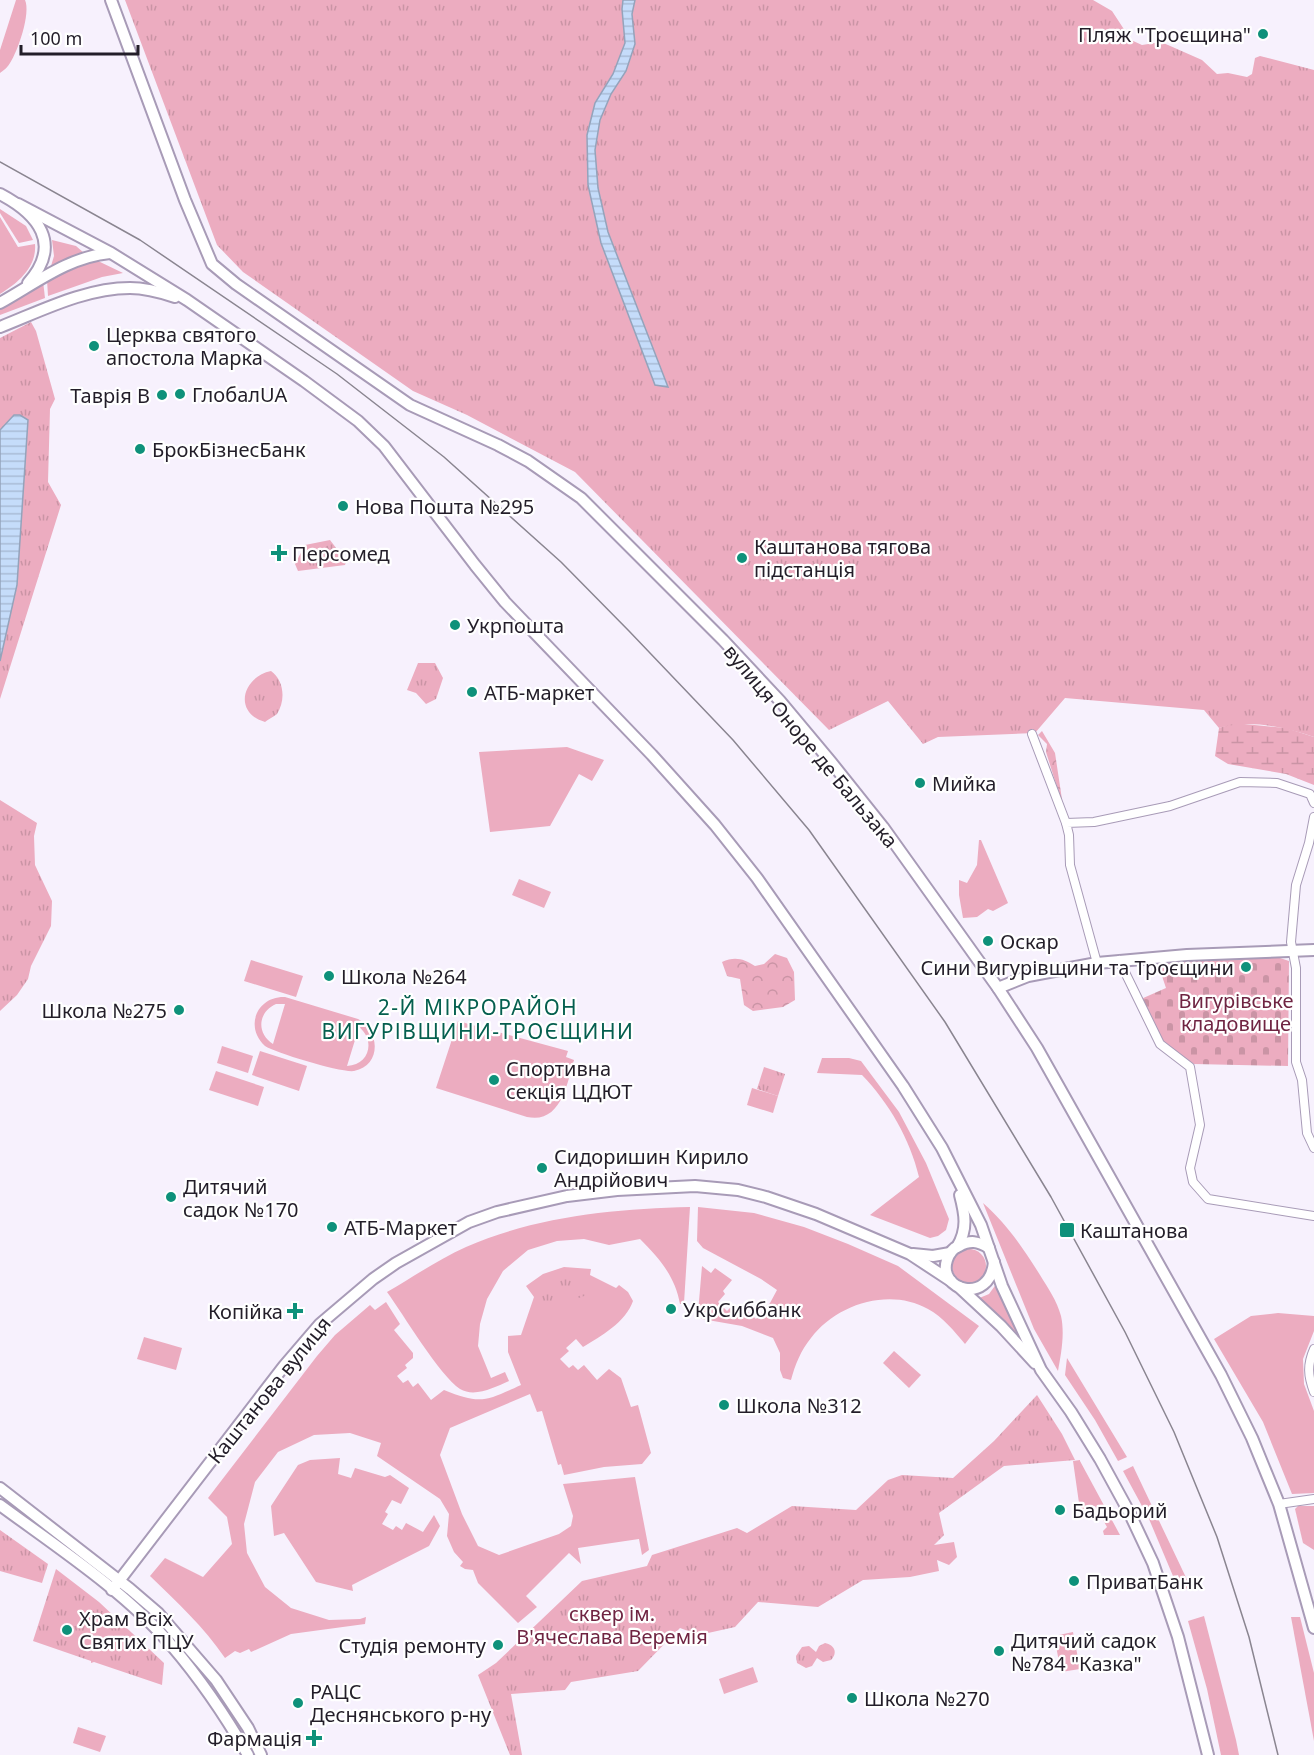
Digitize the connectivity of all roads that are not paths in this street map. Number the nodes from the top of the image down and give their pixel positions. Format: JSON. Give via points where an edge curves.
{"nodes":[{"id":1,"x":111,"y":0,"type":"edge"},
{"id":2,"x":0,"y":194,"type":"edge"},
{"id":3,"x":18,"y":204,"type":"junction"},
{"id":4,"x":111,"y":253,"type":"junction"},
{"id":5,"x":24,"y":287,"type":"junction"},
{"id":6,"x":187,"y":300,"type":"junction"},
{"id":7,"x":0,"y":303,"type":"edge"},
{"id":8,"x":0,"y":327,"type":"edge"},
{"id":9,"x":1032,"y":734,"type":"dead end"},
{"id":10,"x":1314,"y":803,"type":"edge"},
{"id":11,"x":1314,"y":817,"type":"edge"},
{"id":12,"x":1066,"y":823,"type":"junction"},
{"id":13,"x":1291,"y":949,"type":"junction"},
{"id":14,"x":1314,"y":950,"type":"edge"},
{"id":15,"x":1119,"y":960,"type":"junction"},
{"id":16,"x":1097,"y":963,"type":"junction"},
{"id":17,"x":998,"y":988,"type":"junction"},
{"id":18,"x":1314,"y":1149,"type":"edge"},
{"id":19,"x":954,"y":1174,"type":"junction"},
{"id":20,"x":1314,"y":1216,"type":"edge"},
{"id":21,"x":989,"y":1248,"type":"junction"},
{"id":22,"x":954,"y":1250,"type":"junction"},
{"id":23,"x":910,"y":1254,"type":"junction"},
{"id":24,"x":994,"y":1259,"type":"junction"},
{"id":25,"x":955,"y":1284,"type":"junction"},
{"id":26,"x":1314,"y":1349,"type":"edge"},
{"id":27,"x":1041,"y":1370,"type":"junction"},
{"id":28,"x":1314,"y":1392,"type":"edge"},
{"id":29,"x":0,"y":1488,"type":"edge"},
{"id":30,"x":1314,"y":1499,"type":"edge"},
{"id":31,"x":1280,"y":1504,"type":"junction"},
{"id":32,"x":0,"y":1505,"type":"edge"},
{"id":33,"x":120,"y":1581,"type":"junction"},
{"id":34,"x":112,"y":1590,"type":"junction"},
{"id":35,"x":1314,"y":1628,"type":"edge"},
{"id":36,"x":248,"y":1755,"type":"edge"},
{"id":37,"x":261,"y":1755,"type":"edge"},
{"id":38,"x":1208,"y":1755,"type":"edge"}],
"edges":[{"from":1,"to":17,"type":"street","name":"вулиця Оноре де Бальзака","via":[[212,264],[410,405],[528,461],[581,498],[780,701],[883,827]]},
{"from":2,"to":3,"type":"street"},
{"from":3,"to":4,"type":"street"},
{"from":3,"to":5,"type":"street","via":[[38,222],[44,240],[41,263]]},
{"from":4,"to":5,"type":"street","via":[[92,255]]},
{"from":4,"to":6,"type":"street"},
{"from":5,"to":7,"type":"street"},
{"from":6,"to":8,"type":"street","via":[[146,289],[109,289]]},
{"from":6,"to":19,"type":"street","via":[[304,381],[384,446],[506,602],[652,755],[750,869],[903,1086]]},
{"from":9,"to":12,"type":"street"},
{"from":10,"to":12,"type":"street","via":[[1310,794],[1277,783],[1240,782],[1170,806],[1094,822]]},
{"from":11,"to":13,"type":"street","via":[[1296,885]]},
{"from":12,"to":16,"type":"street","via":[[1070,865]]},
{"from":13,"to":14,"type":"street"},
{"from":13,"to":15,"type":"street"},
{"from":13,"to":18,"type":"street","via":[[1295,964],[1296,1062],[1302,1080],[1307,1133]]},
{"from":15,"to":16,"type":"street"},
{"from":15,"to":20,"type":"street","via":[[1160,1044],[1190,1067],[1200,1125],[1190,1168],[1193,1182],[1208,1199]]},
{"from":16,"to":17,"type":"street","via":[[1028,976]]},
{"from":17,"to":31,"type":"street","name":"вулиця Оноре де Бальзака","via":[[1048,1067],[1221,1375]]},
{"from":19,"to":21,"type":"street"},
{"from":19,"to":22,"type":"street","via":[[966,1216]]},
{"from":21,"to":22,"type":"street","via":[[970,1241]]},
{"from":21,"to":24,"type":"street"},
{"from":22,"to":23,"type":"street","name":"Каштанова вулиця","via":[[933,1256]]},
{"from":22,"to":25,"type":"street","via":[[946,1267]]},
{"from":23,"to":25,"type":"street","name":"Каштанова вулиця"},
{"from":23,"to":33,"type":"street","name":"Каштанова вулиця","via":[[793,1205],[738,1190],[695,1186],[567,1196],[469,1222],[373,1279],[320,1324],[264,1391]]},
{"from":24,"to":25,"type":"street","via":[[984,1286],[974,1289]]},
{"from":24,"to":27,"type":"street","via":[[1002,1286]]},
{"from":25,"to":27,"type":"street"},
{"from":26,"to":28,"type":"street","via":[[1308,1372]]},
{"from":27,"to":38,"type":"street","via":[[1100,1458],[1153,1563],[1178,1637]]},
{"from":29,"to":33,"type":"street"},
{"from":30,"to":31,"type":"street"},
{"from":31,"to":35,"type":"street","name":"вулиця Оноре де Бальзака"},
{"from":32,"to":34,"type":"street"},
{"from":33,"to":34,"type":"street","name":"Каштанова вулиця"},
{"from":33,"to":37,"type":"street","via":[[158,1613],[216,1680]]},
{"from":34,"to":36,"type":"street","via":[[172,1646]]}]}
